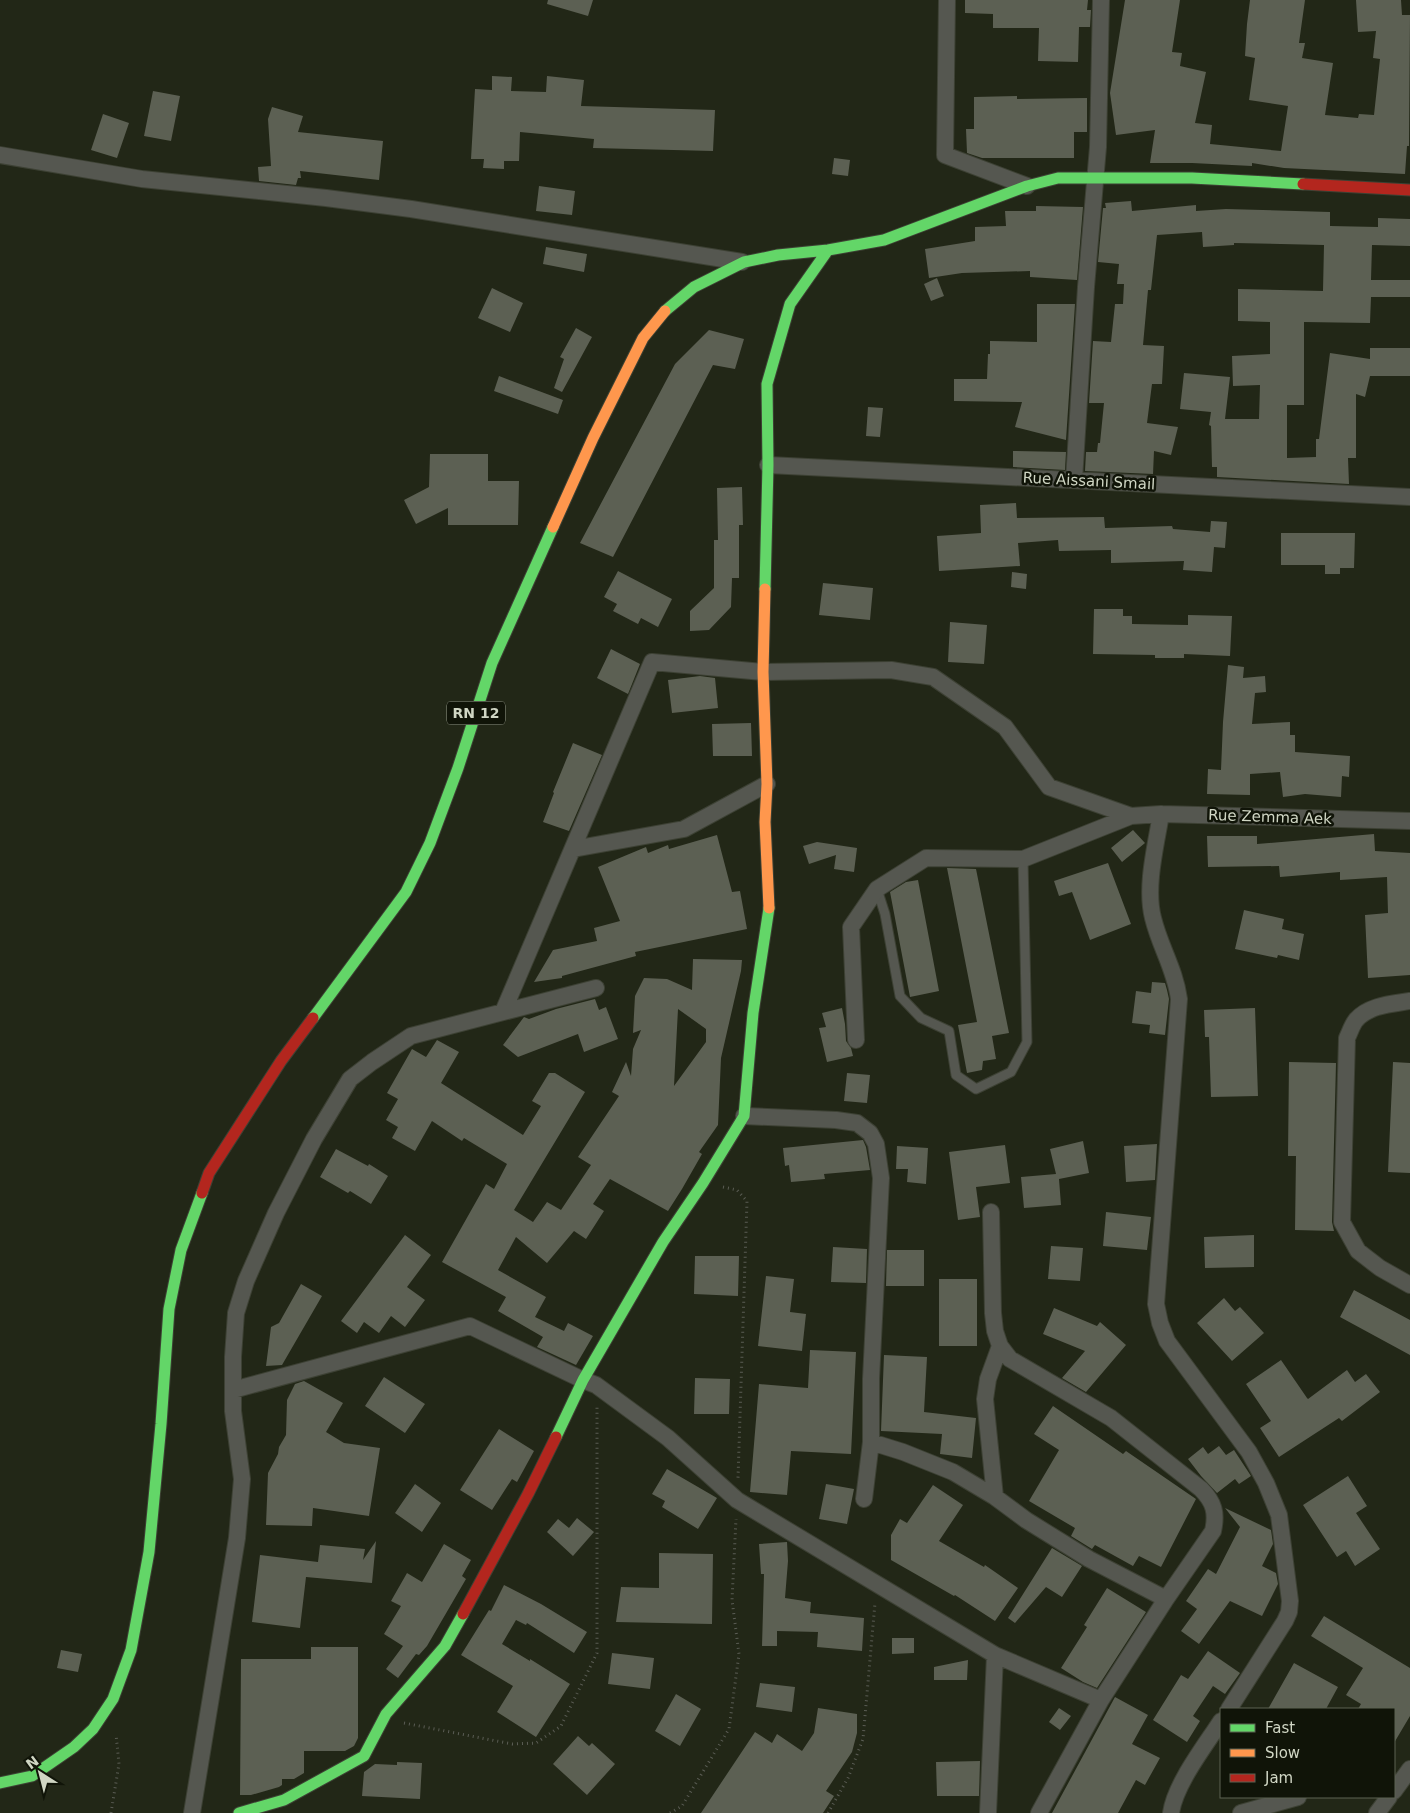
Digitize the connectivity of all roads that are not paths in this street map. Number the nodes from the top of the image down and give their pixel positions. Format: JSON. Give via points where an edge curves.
{"nodes":[{"id":1,"x":947,"y":0,"type":"edge"},
{"id":2,"x":1101,"y":0,"type":"edge"},
{"id":3,"x":0,"y":156,"type":"edge"},
{"id":4,"x":1096,"y":177,"type":"junction"},
{"id":5,"x":1027,"y":186,"type":"junction"},
{"id":6,"x":1410,"y":190,"type":"edge"},
{"id":7,"x":828,"y":250,"type":"junction"},
{"id":8,"x":744,"y":262,"type":"junction"},
{"id":9,"x":768,"y":465,"type":"junction"},
{"id":10,"x":1074,"y":480,"type":"junction"},
{"id":11,"x":1410,"y":498,"type":"edge"},
{"id":12,"x":763,"y":672,"type":"junction"},
{"id":13,"x":767,"y":784,"type":"junction"},
{"id":14,"x":1161,"y":814,"type":"junction"},
{"id":15,"x":1131,"y":816,"type":"junction"},
{"id":16,"x":1410,"y":821,"type":"edge"},
{"id":17,"x":573,"y":849,"type":"junction"},
{"id":18,"x":1023,"y":858,"type":"junction"},
{"id":19,"x":877,"y":889,"type":"junction"},
{"id":20,"x":596,"y":988,"type":"dead end"},
{"id":21,"x":1410,"y":1001,"type":"edge"},
{"id":22,"x":503,"y":1012,"type":"junction"},
{"id":23,"x":856,"y":1040,"type":"dead end"},
{"id":24,"x":744,"y":1116,"type":"junction"},
{"id":25,"x":991,"y":1212,"type":"dead end"},
{"id":26,"x":1410,"y":1285,"type":"edge"},
{"id":27,"x":1000,"y":1346,"type":"junction"},
{"id":28,"x":590,"y":1382,"type":"junction"},
{"id":29,"x":233,"y":1390,"type":"junction"},
{"id":30,"x":872,"y":1442,"type":"junction"},
{"id":31,"x":996,"y":1497,"type":"junction"},
{"id":32,"x":864,"y":1499,"type":"dead end"},
{"id":33,"x":1166,"y":1599,"type":"junction"},
{"id":34,"x":995,"y":1655,"type":"junction"},
{"id":35,"x":1101,"y":1700,"type":"junction"},
{"id":36,"x":1230,"y":1708,"type":"edge"},
{"id":37,"x":1220,"y":1723,"type":"edge"},
{"id":38,"x":1410,"y":1770,"type":"edge"},
{"id":39,"x":1395,"y":1772,"type":"edge"},
{"id":40,"x":0,"y":1783,"type":"edge"},
{"id":41,"x":1395,"y":1790,"type":"edge"},
{"id":42,"x":1294,"y":1798,"type":"edge"},
{"id":43,"x":1388,"y":1798,"type":"edge"},
{"id":44,"x":192,"y":1813,"type":"edge"},
{"id":45,"x":239,"y":1813,"type":"edge"},
{"id":46,"x":988,"y":1813,"type":"edge"},
{"id":47,"x":1039,"y":1813,"type":"edge"},
{"id":48,"x":1171,"y":1813,"type":"edge"},
{"id":49,"x":1241,"y":1813,"type":"edge"},
{"id":50,"x":1377,"y":1813,"type":"edge"}],
"edges":[{"from":1,"to":5,"type":"street","via":[[945,155]]},
{"from":2,"to":4,"type":"street"},
{"from":3,"to":8,"type":"street","via":[[142,179],[411,209]]},
{"from":4,"to":5,"type":"main road","number":"RN 12","via":[[1058,178]]},
{"from":4,"to":6,"type":"main road","number":"RN 12","via":[[1192,178]]},
{"from":4,"to":10,"type":"street"},
{"from":5,"to":7,"type":"main road","number":"RN 12","via":[[884,240]]},
{"from":7,"to":8,"type":"main road","number":"RN 12"},
{"from":7,"to":9,"type":"main road","via":[[790,304],[767,384]]},
{"from":8,"to":40,"type":"main road","number":"RN 12","via":[[694,286],[663,313],[644,338],[593,438],[492,663],[434,834],[406,892],[281,1061],[210,1173],[181,1250],[169,1310],[149,1552],[131,1650],[113,1699],[93,1729],[74,1747],[32,1776]]},
{"from":9,"to":10,"type":"street","name":"Rue Aissani Smail"},
{"from":9,"to":12,"type":"main road"},
{"from":10,"to":11,"type":"street","name":"Rue Aissani Smail"},
{"from":12,"to":13,"type":"main road"},
{"from":12,"to":15,"type":"street","via":[[891,670],[934,677],[1004,727],[1049,787]]},
{"from":12,"to":17,"type":"street","via":[[652,662]]},
{"from":13,"to":17,"type":"street","via":[[684,829]]},
{"from":13,"to":24,"type":"main road","via":[[765,822],[769,913],[753,1013]]},
{"from":14,"to":15,"type":"street","name":"Rue Zemma Aek"},
{"from":14,"to":16,"type":"street","name":"Rue Zemma Aek"},
{"from":14,"to":36,"type":"street","via":[[1150,902],[1179,999],[1156,1304],[1167,1341],[1249,1452],[1266,1482],[1279,1515],[1290,1601],[1284,1622]]},
{"from":15,"to":18,"type":"street"},
{"from":17,"to":22,"type":"street"},
{"from":18,"to":19,"type":"street","via":[[926,858]]},
{"from":18,"to":19,"type":"lane","via":[[1027,1042],[1011,1072],[976,1089],[956,1075],[949,1031],[921,1018],[900,996],[885,914]]},
{"from":19,"to":23,"type":"street","via":[[851,926]]},
{"from":20,"to":22,"type":"street"},
{"from":21,"to":26,"type":"street","via":[[1377,1007],[1364,1014],[1347,1038],[1342,1222],[1358,1251]]},
{"from":22,"to":29,"type":"street","via":[[411,1036],[350,1079],[297,1172],[246,1281],[236,1313]]},
{"from":24,"to":28,"type":"main road","via":[[663,1242]]},
{"from":24,"to":30,"type":"street","via":[[856,1123],[870,1133],[876,1144],[882,1178],[871,1379]]},
{"from":25,"to":27,"type":"street","via":[[993,1313]]},
{"from":27,"to":31,"type":"street","via":[[988,1379],[985,1399]]},
{"from":27,"to":33,"type":"street","via":[[1010,1359],[1111,1418],[1209,1497],[1216,1519],[1213,1531]]},
{"from":28,"to":29,"type":"street","via":[[470,1326]]},
{"from":28,"to":34,"type":"street","via":[[668,1438],[737,1500]]},
{"from":28,"to":45,"type":"main road","via":[[444,1646],[386,1714],[364,1756],[284,1800]]},
{"from":29,"to":44,"type":"street","via":[[242,1478],[239,1518]]},
{"from":30,"to":31,"type":"street","via":[[953,1472]]},
{"from":30,"to":32,"type":"street"},
{"from":31,"to":33,"type":"street","via":[[1089,1559]]},
{"from":33,"to":35,"type":"street"},
{"from":34,"to":35,"type":"street"},
{"from":34,"to":46,"type":"street"},
{"from":35,"to":47,"type":"street"},
{"from":37,"to":48,"type":"street","via":[[1182,1782]]},
{"from":38,"to":39,"type":"street"},
{"from":38,"to":41,"type":"street"},
{"from":42,"to":49,"type":"street"},
{"from":43,"to":50,"type":"street"}]}
